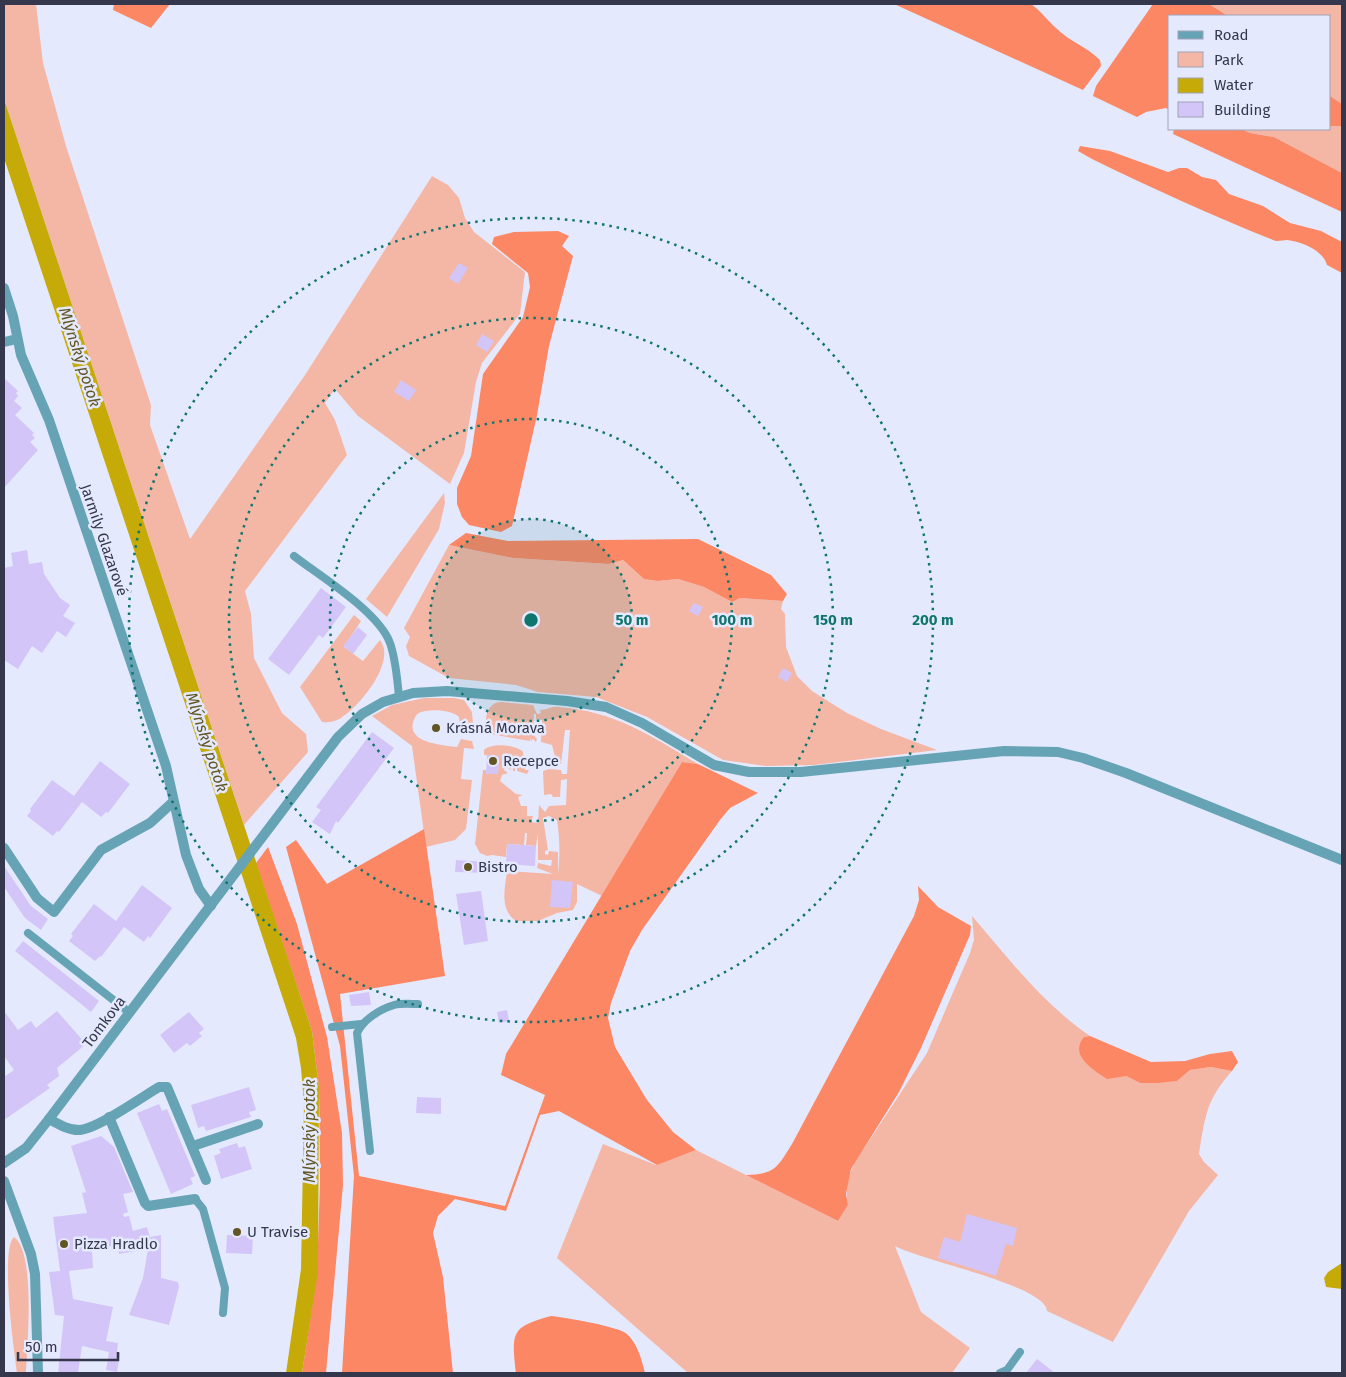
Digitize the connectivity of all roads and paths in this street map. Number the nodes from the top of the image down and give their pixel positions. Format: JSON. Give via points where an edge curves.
{"nodes":[{"id":1,"x":4,"y":288,"type":"edge"},
{"id":2,"x":17,"y":339,"type":"junction"},
{"id":3,"x":4,"y":342,"type":"edge"},
{"id":4,"x":294,"y":556,"type":"dead end"},
{"id":5,"x":399,"y":696,"type":"junction"},
{"id":6,"x":173,"y":802,"type":"junction"},
{"id":7,"x":4,"y":848,"type":"edge"},
{"id":8,"x":1342,"y":860,"type":"edge"},
{"id":9,"x":211,"y":906,"type":"junction"},
{"id":10,"x":28,"y":933,"type":"dead end"},
{"id":11,"x":418,"y":1004,"type":"dead end"},
{"id":12,"x":130,"y":1013,"type":"junction"},
{"id":13,"x":361,"y":1024,"type":"junction"},
{"id":14,"x":332,"y":1027,"type":"dead end"},
{"id":15,"x":109,"y":1117,"type":"junction"},
{"id":16,"x":49,"y":1119,"type":"junction"},
{"id":17,"x":258,"y":1124,"type":"dead end"},
{"id":18,"x":193,"y":1146,"type":"junction"},
{"id":19,"x":370,"y":1151,"type":"dead end"},
{"id":20,"x":4,"y":1164,"type":"edge"},
{"id":21,"x":206,"y":1180,"type":"dead end"},
{"id":22,"x":4,"y":1181,"type":"edge"},
{"id":23,"x":195,"y":1199,"type":"joint"},
{"id":24,"x":223,"y":1313,"type":"dead end"},
{"id":25,"x":1020,"y":1352,"type":"dead end"},
{"id":26,"x":38,"y":1373,"type":"edge"},
{"id":27,"x":1000,"y":1373,"type":"edge"}],
"edges":[{"from":1,"to":2,"type":"street","name":"Jarmily Glazarové"},
{"from":2,"to":3,"type":"street"},
{"from":2,"to":6,"type":"street","name":"Jarmily Glazarové","via":[[49,420],[166,766]]},
{"from":4,"to":5,"type":"lane","via":[[372,616],[386,633]]},
{"from":5,"to":8,"type":"street","name":"Tomkova","via":[[447,691],[594,704],[634,719],[714,765],[749,772],[811,772],[1024,750],[1064,753],[1126,773]]},
{"from":5,"to":9,"type":"street","name":"Tomkova","via":[[367,711],[344,731]]},
{"from":6,"to":7,"type":"street","via":[[150,823],[101,850],[54,912],[37,898]]},
{"from":6,"to":9,"type":"street","name":"Jarmily Glazarové","via":[[194,880]]},
{"from":9,"to":12,"type":"street","name":"Tomkova"},
{"from":10,"to":12,"type":"lane"},
{"from":11,"to":13,"type":"lane","via":[[394,1005]]},
{"from":12,"to":16,"type":"street","name":"Tomkova"},
{"from":13,"to":14,"type":"lane"},
{"from":13,"to":19,"type":"lane","via":[[358,1033]]},
{"from":15,"to":16,"type":"street","via":[[78,1130]]},
{"from":15,"to":18,"type":"street","via":[[159,1087],[167,1087]]},
{"from":15,"to":23,"type":"street","via":[[144,1203],[148,1206]]},
{"from":16,"to":20,"type":"street","name":"Tomkova","via":[[26,1148]]},
{"from":17,"to":18,"type":"street"},
{"from":18,"to":21,"type":"street"},
{"from":22,"to":26,"type":"street","via":[[31,1254],[35,1274]]},
{"from":23,"to":24,"type":"lane","via":[[203,1209],[225,1288]]},
{"from":25,"to":27,"type":"lane","via":[[1007,1370]]}]}
